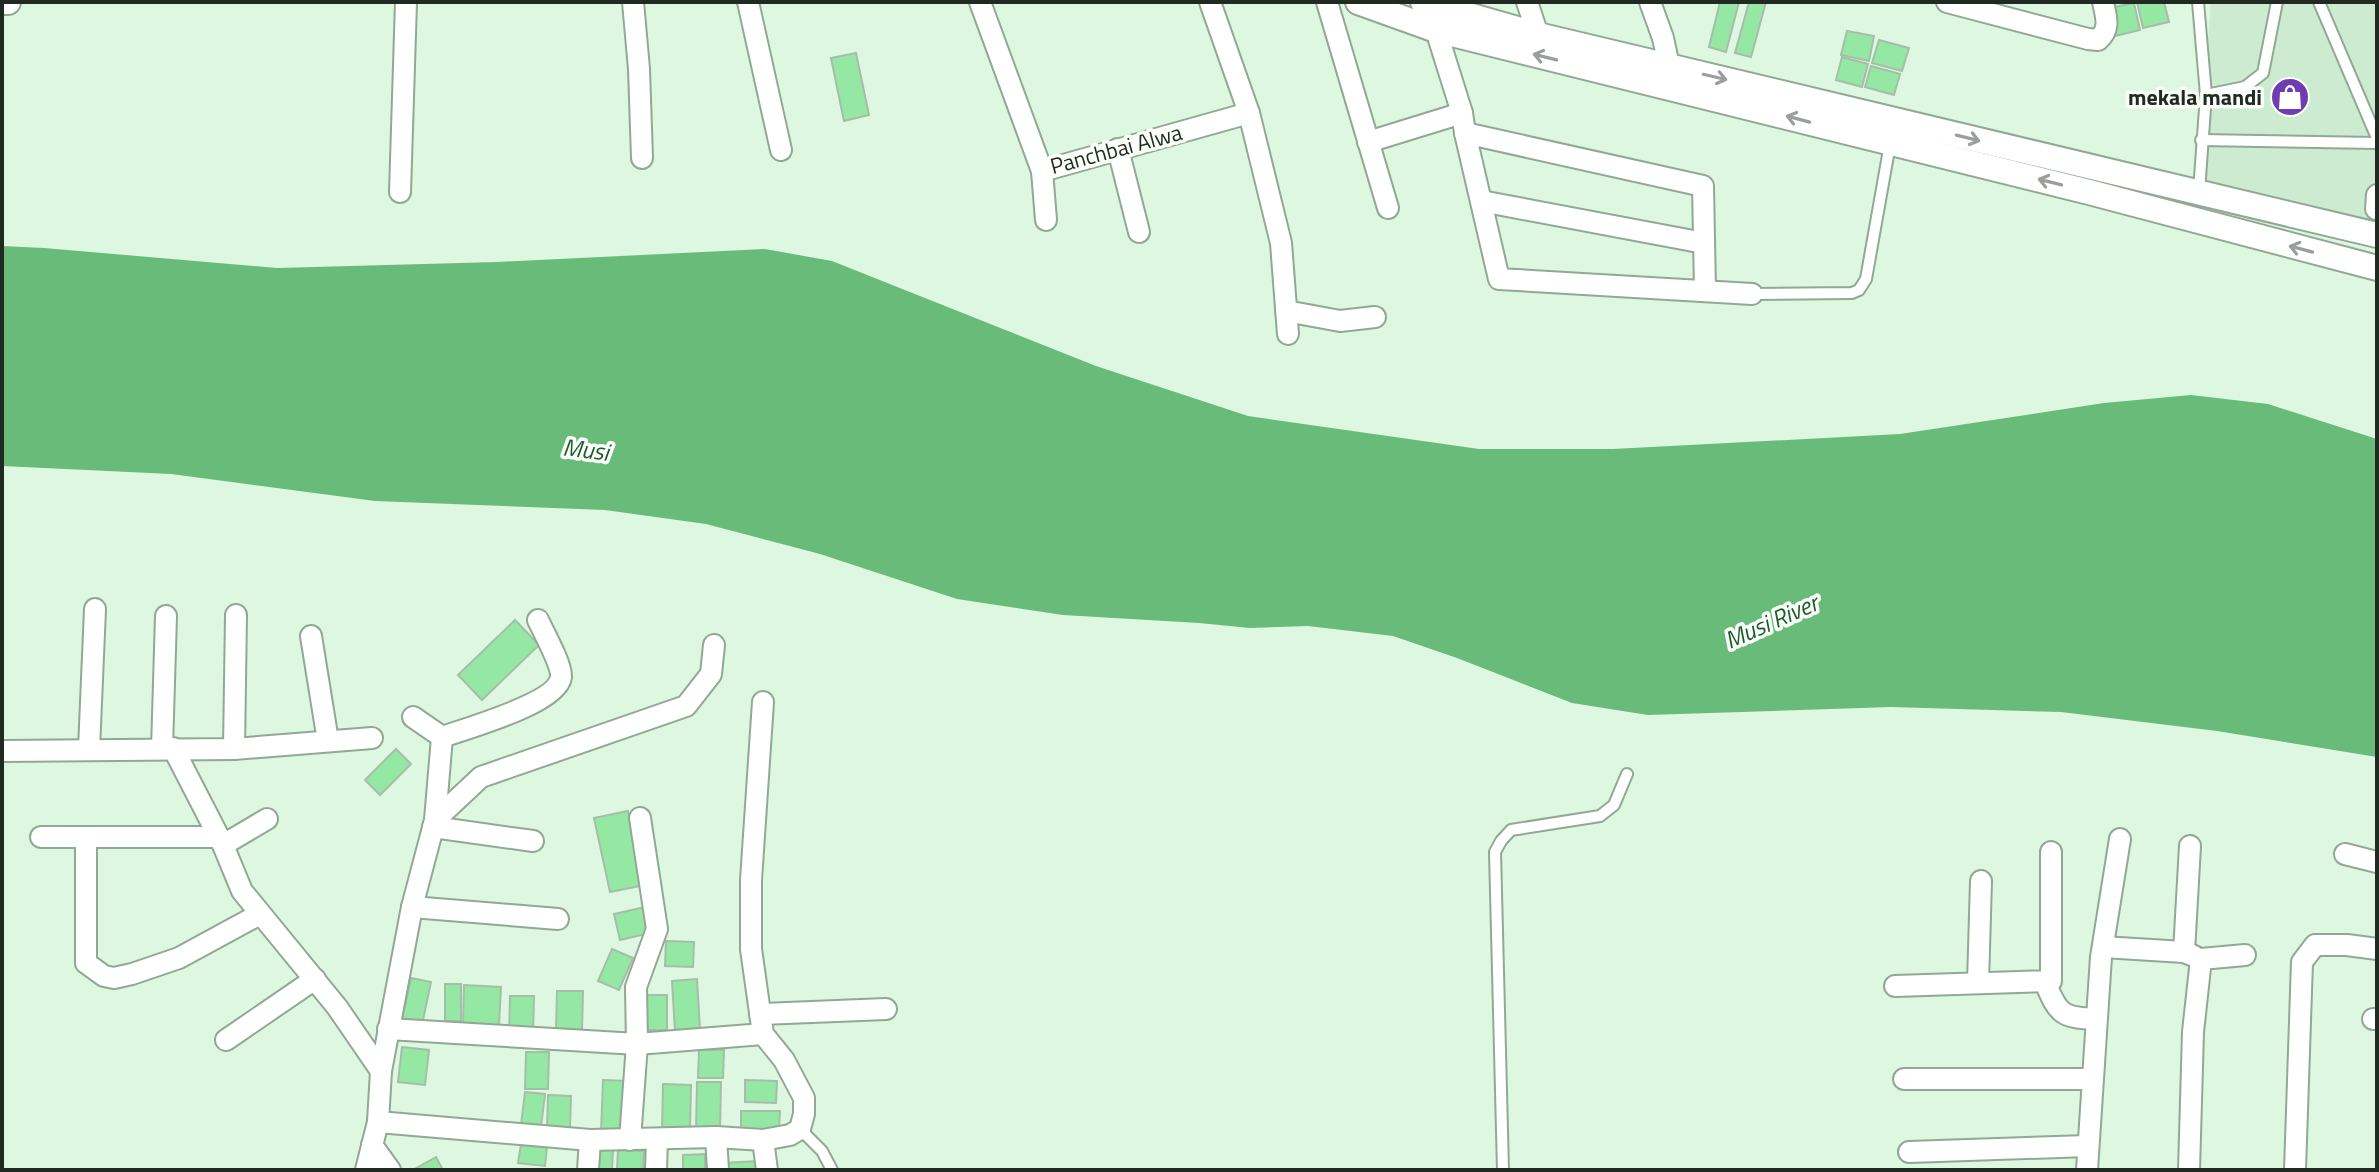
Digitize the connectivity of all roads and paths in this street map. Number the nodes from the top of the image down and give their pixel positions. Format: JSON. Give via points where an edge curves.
{"nodes":[{"id":1,"x":2,"y":2,"type":"edge"},
{"id":2,"x":8,"y":2,"type":"edge"},
{"id":3,"x":406,"y":2,"type":"edge"},
{"id":4,"x":633,"y":2,"type":"edge"},
{"id":5,"x":748,"y":2,"type":"edge"},
{"id":6,"x":980,"y":2,"type":"edge"},
{"id":7,"x":1210,"y":2,"type":"edge"},
{"id":8,"x":1327,"y":2,"type":"edge"},
{"id":9,"x":1358,"y":2,"type":"edge"},
{"id":10,"x":1423,"y":2,"type":"edge"},
{"id":11,"x":1527,"y":2,"type":"edge"},
{"id":12,"x":1650,"y":2,"type":"edge"},
{"id":13,"x":1947,"y":2,"type":"edge"},
{"id":14,"x":2103,"y":2,"type":"edge"},
{"id":15,"x":2198,"y":2,"type":"edge"},
{"id":16,"x":2277,"y":2,"type":"edge"},
{"id":17,"x":2319,"y":2,"type":"edge"},
{"id":18,"x":1436,"y":30,"type":"junction"},
{"id":19,"x":1538,"y":35,"type":"junction"},
{"id":20,"x":1669,"y":66,"type":"junction"},
{"id":21,"x":2206,"y":95,"type":"junction"},
{"id":22,"x":1249,"y":113,"type":"junction"},
{"id":23,"x":1464,"y":123,"type":"junction"},
{"id":24,"x":2201,"y":140,"type":"junction"},
{"id":25,"x":2377,"y":140,"type":"edge"},
{"id":26,"x":1368,"y":142,"type":"junction"},
{"id":27,"x":1890,"y":143,"type":"junction"},
{"id":28,"x":1118,"y":149,"type":"junction"},
{"id":29,"x":781,"y":150,"type":"dead end"},
{"id":30,"x":642,"y":158,"type":"dead end"},
{"id":31,"x":1042,"y":171,"type":"junction"},
{"id":32,"x":400,"y":192,"type":"dead end"},
{"id":33,"x":2199,"y":194,"type":"junction"},
{"id":34,"x":2377,"y":195,"type":"edge"},
{"id":35,"x":1481,"y":201,"type":"junction"},
{"id":36,"x":1388,"y":208,"type":"dead end"},
{"id":37,"x":2376,"y":209,"type":"edge"},
{"id":38,"x":1046,"y":220,"type":"dead end"},
{"id":39,"x":1139,"y":232,"type":"dead end"},
{"id":40,"x":2375,"y":235,"type":"edge"},
{"id":41,"x":1704,"y":243,"type":"junction"},
{"id":42,"x":2377,"y":268,"type":"edge"},
{"id":43,"x":1705,"y":290,"type":"junction"},
{"id":44,"x":1752,"y":294,"type":"joint"},
{"id":45,"x":1286,"y":311,"type":"junction"},
{"id":46,"x":1375,"y":317,"type":"dead end"},
{"id":47,"x":1288,"y":334,"type":"dead end"},
{"id":48,"x":95,"y":609,"type":"dead end"},
{"id":49,"x":236,"y":615,"type":"dead end"},
{"id":50,"x":166,"y":616,"type":"dead end"},
{"id":51,"x":538,"y":620,"type":"dead end"},
{"id":52,"x":311,"y":636,"type":"dead end"},
{"id":53,"x":714,"y":645,"type":"dead end"},
{"id":54,"x":763,"y":702,"type":"dead end"},
{"id":55,"x":413,"y":717,"type":"dead end"},
{"id":56,"x":442,"y":737,"type":"junction"},
{"id":57,"x":372,"y":738,"type":"dead end"},
{"id":58,"x":328,"y":741,"type":"junction"},
{"id":59,"x":168,"y":748,"type":"junction"},
{"id":60,"x":89,"y":749,"type":"junction"},
{"id":61,"x":234,"y":749,"type":"junction"},
{"id":62,"x":2,"y":751,"type":"edge"},
{"id":63,"x":1627,"y":774,"type":"dead end"},
{"id":64,"x":640,"y":818,"type":"dead end"},
{"id":65,"x":267,"y":819,"type":"dead end"},
{"id":66,"x":434,"y":824,"type":"junction"},
{"id":67,"x":41,"y":837,"type":"dead end"},
{"id":68,"x":86,"y":837,"type":"junction"},
{"id":69,"x":2120,"y":839,"type":"dead end"},
{"id":70,"x":221,"y":841,"type":"junction"},
{"id":71,"x":533,"y":841,"type":"dead end"},
{"id":72,"x":2190,"y":846,"type":"dead end"},
{"id":73,"x":2051,"y":852,"type":"dead end"},
{"id":74,"x":2345,"y":854,"type":"dead end"},
{"id":75,"x":2377,"y":862,"type":"edge"},
{"id":76,"x":1981,"y":881,"type":"dead end"},
{"id":77,"x":412,"y":907,"type":"junction"},
{"id":78,"x":260,"y":914,"type":"junction"},
{"id":79,"x":558,"y":919,"type":"dead end"},
{"id":80,"x":2103,"y":947,"type":"junction"},
{"id":81,"x":2377,"y":949,"type":"edge"},
{"id":82,"x":2193,"y":955,"type":"junction"},
{"id":83,"x":2245,"y":955,"type":"dead end"},
{"id":84,"x":315,"y":979,"type":"junction"},
{"id":85,"x":2045,"y":982,"type":"junction"},
{"id":86,"x":1978,"y":983,"type":"junction"},
{"id":87,"x":1895,"y":986,"type":"dead end"},
{"id":88,"x":886,"y":1009,"type":"dead end"},
{"id":89,"x":2096,"y":1019,"type":"junction"},
{"id":90,"x":762,"y":1024,"type":"junction"},
{"id":91,"x":388,"y":1029,"type":"junction"},
{"id":92,"x":226,"y":1040,"type":"dead end"},
{"id":93,"x":637,"y":1044,"type":"junction"},
{"id":94,"x":381,"y":1071,"type":"junction"},
{"id":95,"x":1904,"y":1079,"type":"dead end"},
{"id":96,"x":2092,"y":1079,"type":"junction"},
{"id":97,"x":378,"y":1122,"type":"junction"},
{"id":98,"x":800,"y":1129,"type":"junction"},
{"id":99,"x":716,"y":1137,"type":"junction"},
{"id":100,"x":657,"y":1139,"type":"junction"},
{"id":101,"x":590,"y":1140,"type":"junction"},
{"id":102,"x":630,"y":1140,"type":"junction"},
{"id":103,"x":763,"y":1140,"type":"junction"},
{"id":104,"x":372,"y":1145,"type":"junction"},
{"id":105,"x":2088,"y":1146,"type":"junction"},
{"id":106,"x":1909,"y":1152,"type":"dead end"},
{"id":107,"x":366,"y":1170,"type":"edge"},
{"id":108,"x":390,"y":1170,"type":"edge"},
{"id":109,"x":588,"y":1170,"type":"edge"},
{"id":110,"x":656,"y":1170,"type":"edge"},
{"id":111,"x":718,"y":1170,"type":"edge"},
{"id":112,"x":767,"y":1170,"type":"edge"},
{"id":113,"x":832,"y":1170,"type":"edge"},
{"id":114,"x":1503,"y":1170,"type":"edge"},
{"id":115,"x":2087,"y":1170,"type":"edge"},
{"id":116,"x":2189,"y":1170,"type":"edge"},
{"id":117,"x":2295,"y":1170,"type":"edge"}],
"edges":[{"from":1,"to":2,"type":"street"},
{"from":3,"to":32,"type":"street"},
{"from":4,"to":30,"type":"street"},
{"from":5,"to":29,"type":"street"},
{"from":6,"to":31,"type":"street","name":"Panchbai Alwa"},
{"from":7,"to":22,"type":"street"},
{"from":8,"to":26,"type":"street"},
{"from":9,"to":18,"type":"street"},
{"from":10,"to":19,"type":"street"},
{"from":11,"to":19,"type":"street"},
{"from":12,"to":20,"type":"street"},
{"from":13,"to":14,"type":"street","via":[[2098,40],[2108,26]]},
{"from":15,"to":21,"type":"lane"},
{"from":16,"to":21,"type":"lane","via":[[2263,73],[2245,87]]},
{"from":17,"to":25,"type":"lane"},
{"from":18,"to":23,"type":"street"},
{"from":27,"to":18,"type":"street","one_way":true},
{"from":19,"to":20,"type":"street"},
{"from":20,"to":33,"type":"street","one_way":true},
{"from":21,"to":24,"type":"lane"},
{"from":22,"to":28,"type":"street","name":"Panchbai Alwa"},
{"from":22,"to":45,"type":"street","via":[[1281,243]]},
{"from":23,"to":26,"type":"street"},
{"from":23,"to":35,"type":"street"},
{"from":23,"to":41,"type":"street","via":[[1703,186]]},
{"from":24,"to":25,"type":"lane"},
{"from":24,"to":33,"type":"lane"},
{"from":26,"to":36,"type":"street"},
{"from":42,"to":27,"type":"street","one_way":true},
{"from":27,"to":44,"type":"lane","via":[[1866,279],[1859,290]]},
{"from":28,"to":31,"type":"street","name":"Panchbai Alwa"},
{"from":28,"to":39,"type":"street"},
{"from":31,"to":38,"type":"street"},
{"from":33,"to":40,"type":"street"},
{"from":34,"to":37,"type":"street"},
{"from":35,"to":41,"type":"street"},
{"from":35,"to":43,"type":"street","via":[[1499,279]]},
{"from":37,"to":40,"type":"lane"},
{"from":41,"to":43,"type":"street"},
{"from":43,"to":44,"type":"street"},
{"from":45,"to":46,"type":"street","via":[[1340,321]]},
{"from":45,"to":47,"type":"street"},
{"from":48,"to":60,"type":"street"},
{"from":49,"to":61,"type":"street"},
{"from":50,"to":59,"type":"street"},
{"from":51,"to":56,"type":"street","via":[[562,674],[559,685],[501,718]]},
{"from":52,"to":58,"type":"street"},
{"from":53,"to":66,"type":"street","via":[[711,674],[686,706],[481,777]]},
{"from":54,"to":90,"type":"street","via":[[751,880],[751,949]]},
{"from":55,"to":56,"type":"street"},
{"from":56,"to":66,"type":"street"},
{"from":57,"to":58,"type":"street"},
{"from":58,"to":61,"type":"street"},
{"from":59,"to":60,"type":"street"},
{"from":59,"to":61,"type":"street"},
{"from":59,"to":70,"type":"street"},
{"from":60,"to":62,"type":"street"},
{"from":63,"to":114,"type":"lane","via":[[1614,805],[1600,816],[1511,830],[1495,852]]},
{"from":64,"to":93,"type":"street","via":[[657,929],[636,987]]},
{"from":65,"to":70,"type":"street"},
{"from":66,"to":71,"type":"street"},
{"from":66,"to":77,"type":"street"},
{"from":67,"to":68,"type":"street"},
{"from":68,"to":70,"type":"street"},
{"from":68,"to":78,"type":"street","via":[[86,963],[104,976],[132,974],[179,958]]},
{"from":69,"to":80,"type":"street"},
{"from":70,"to":78,"type":"street","via":[[242,891]]},
{"from":72,"to":82,"type":"street"},
{"from":73,"to":85,"type":"street","via":[[2051,981]]},
{"from":74,"to":75,"type":"street"},
{"from":76,"to":86,"type":"street"},
{"from":77,"to":79,"type":"street"},
{"from":77,"to":91,"type":"street"},
{"from":78,"to":84,"type":"street"},
{"from":80,"to":82,"type":"street"},
{"from":80,"to":89,"type":"street"},
{"from":81,"to":117,"type":"street","via":[[2315,945],[2302,962]]},
{"from":82,"to":83,"type":"street"},
{"from":82,"to":116,"type":"street"},
{"from":84,"to":92,"type":"street"},
{"from":84,"to":94,"type":"street"},
{"from":85,"to":86,"type":"street"},
{"from":85,"to":89,"type":"street","via":[[2056,1008],[2074,1019]]},
{"from":86,"to":87,"type":"street"},
{"from":88,"to":90,"type":"street"},
{"from":89,"to":96,"type":"street"},
{"from":90,"to":93,"type":"street"},
{"from":90,"to":98,"type":"street","via":[[804,1098]]},
{"from":91,"to":93,"type":"street"},
{"from":91,"to":94,"type":"street"},
{"from":93,"to":102,"type":"street"},
{"from":94,"to":97,"type":"street"},
{"from":95,"to":96,"type":"street"},
{"from":96,"to":105,"type":"street"},
{"from":97,"to":101,"type":"street"},
{"from":97,"to":104,"type":"street"},
{"from":98,"to":103,"type":"street"},
{"from":98,"to":113,"type":"lane"},
{"from":99,"to":100,"type":"street"},
{"from":99,"to":103,"type":"street"},
{"from":99,"to":111,"type":"street"},
{"from":100,"to":102,"type":"street"},
{"from":100,"to":110,"type":"street"},
{"from":101,"to":102,"type":"street"},
{"from":101,"to":109,"type":"street"},
{"from":103,"to":112,"type":"street"},
{"from":104,"to":107,"type":"street"},
{"from":104,"to":108,"type":"street"},
{"from":105,"to":106,"type":"street"},
{"from":105,"to":115,"type":"street"}]}
